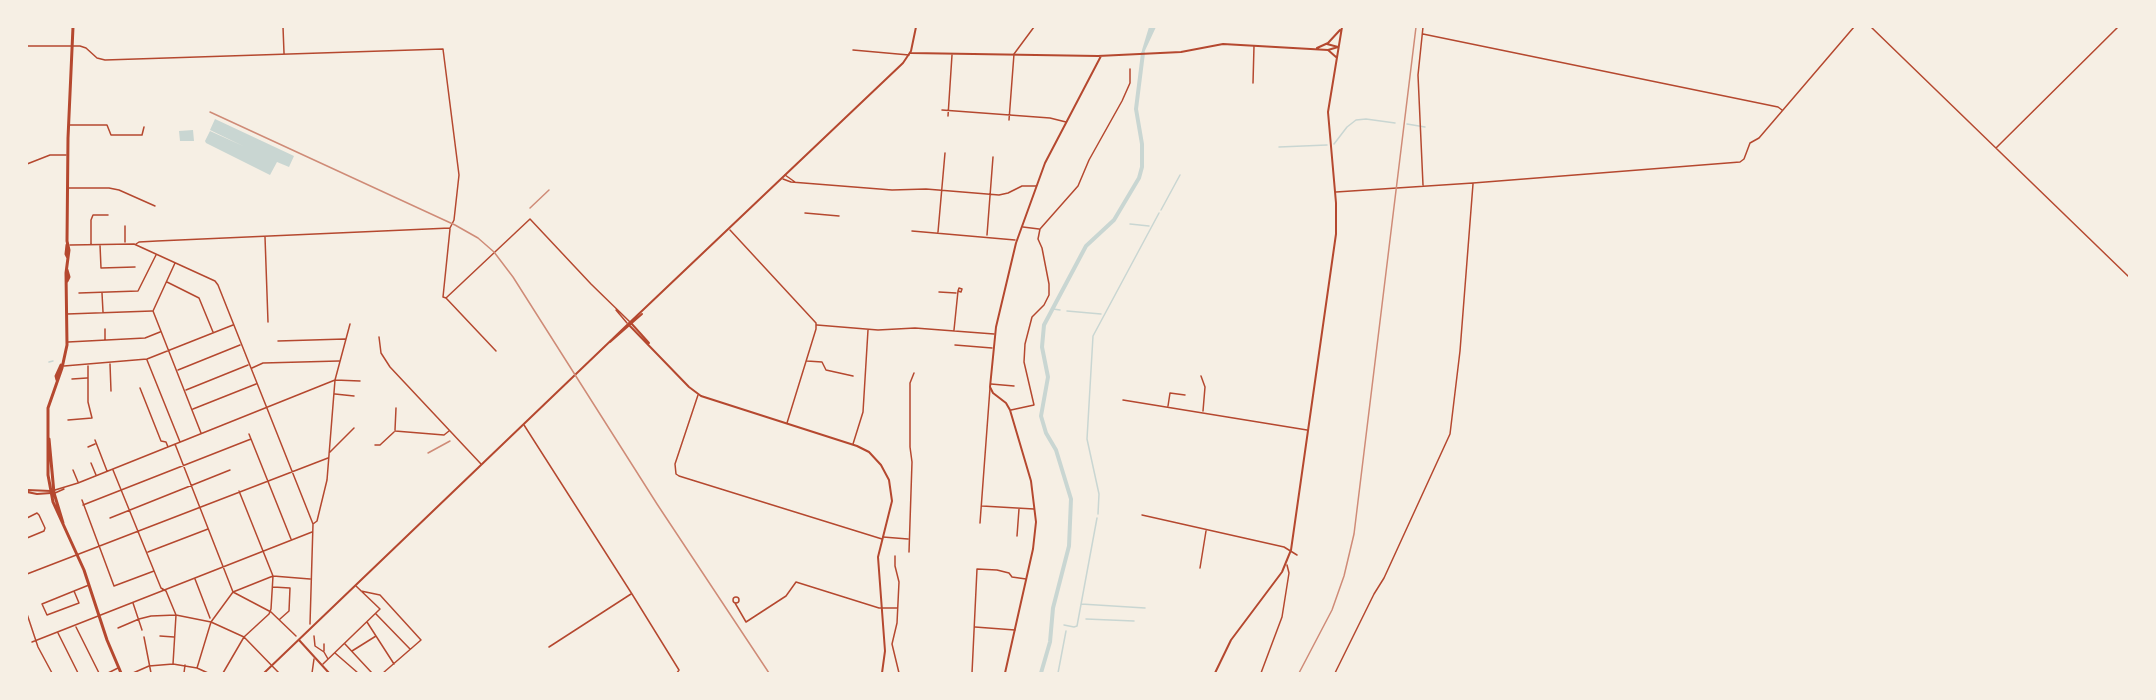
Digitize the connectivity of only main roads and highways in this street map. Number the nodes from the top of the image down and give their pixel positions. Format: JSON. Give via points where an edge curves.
{"nodes":[{"id":1,"x":73,"y":27,"type":"edge"},
{"id":2,"x":44,"y":494,"type":"road end"},
{"id":3,"x":53,"y":494,"type":"junction"},
{"id":4,"x":121,"y":673,"type":"edge"}],
"edges":[{"from":1,"to":3,"type":"main road","via":[[66,342],[62,368],[49,401]]},
{"from":2,"to":3,"type":"main road"},
{"from":3,"to":4,"type":"main road"}]}
